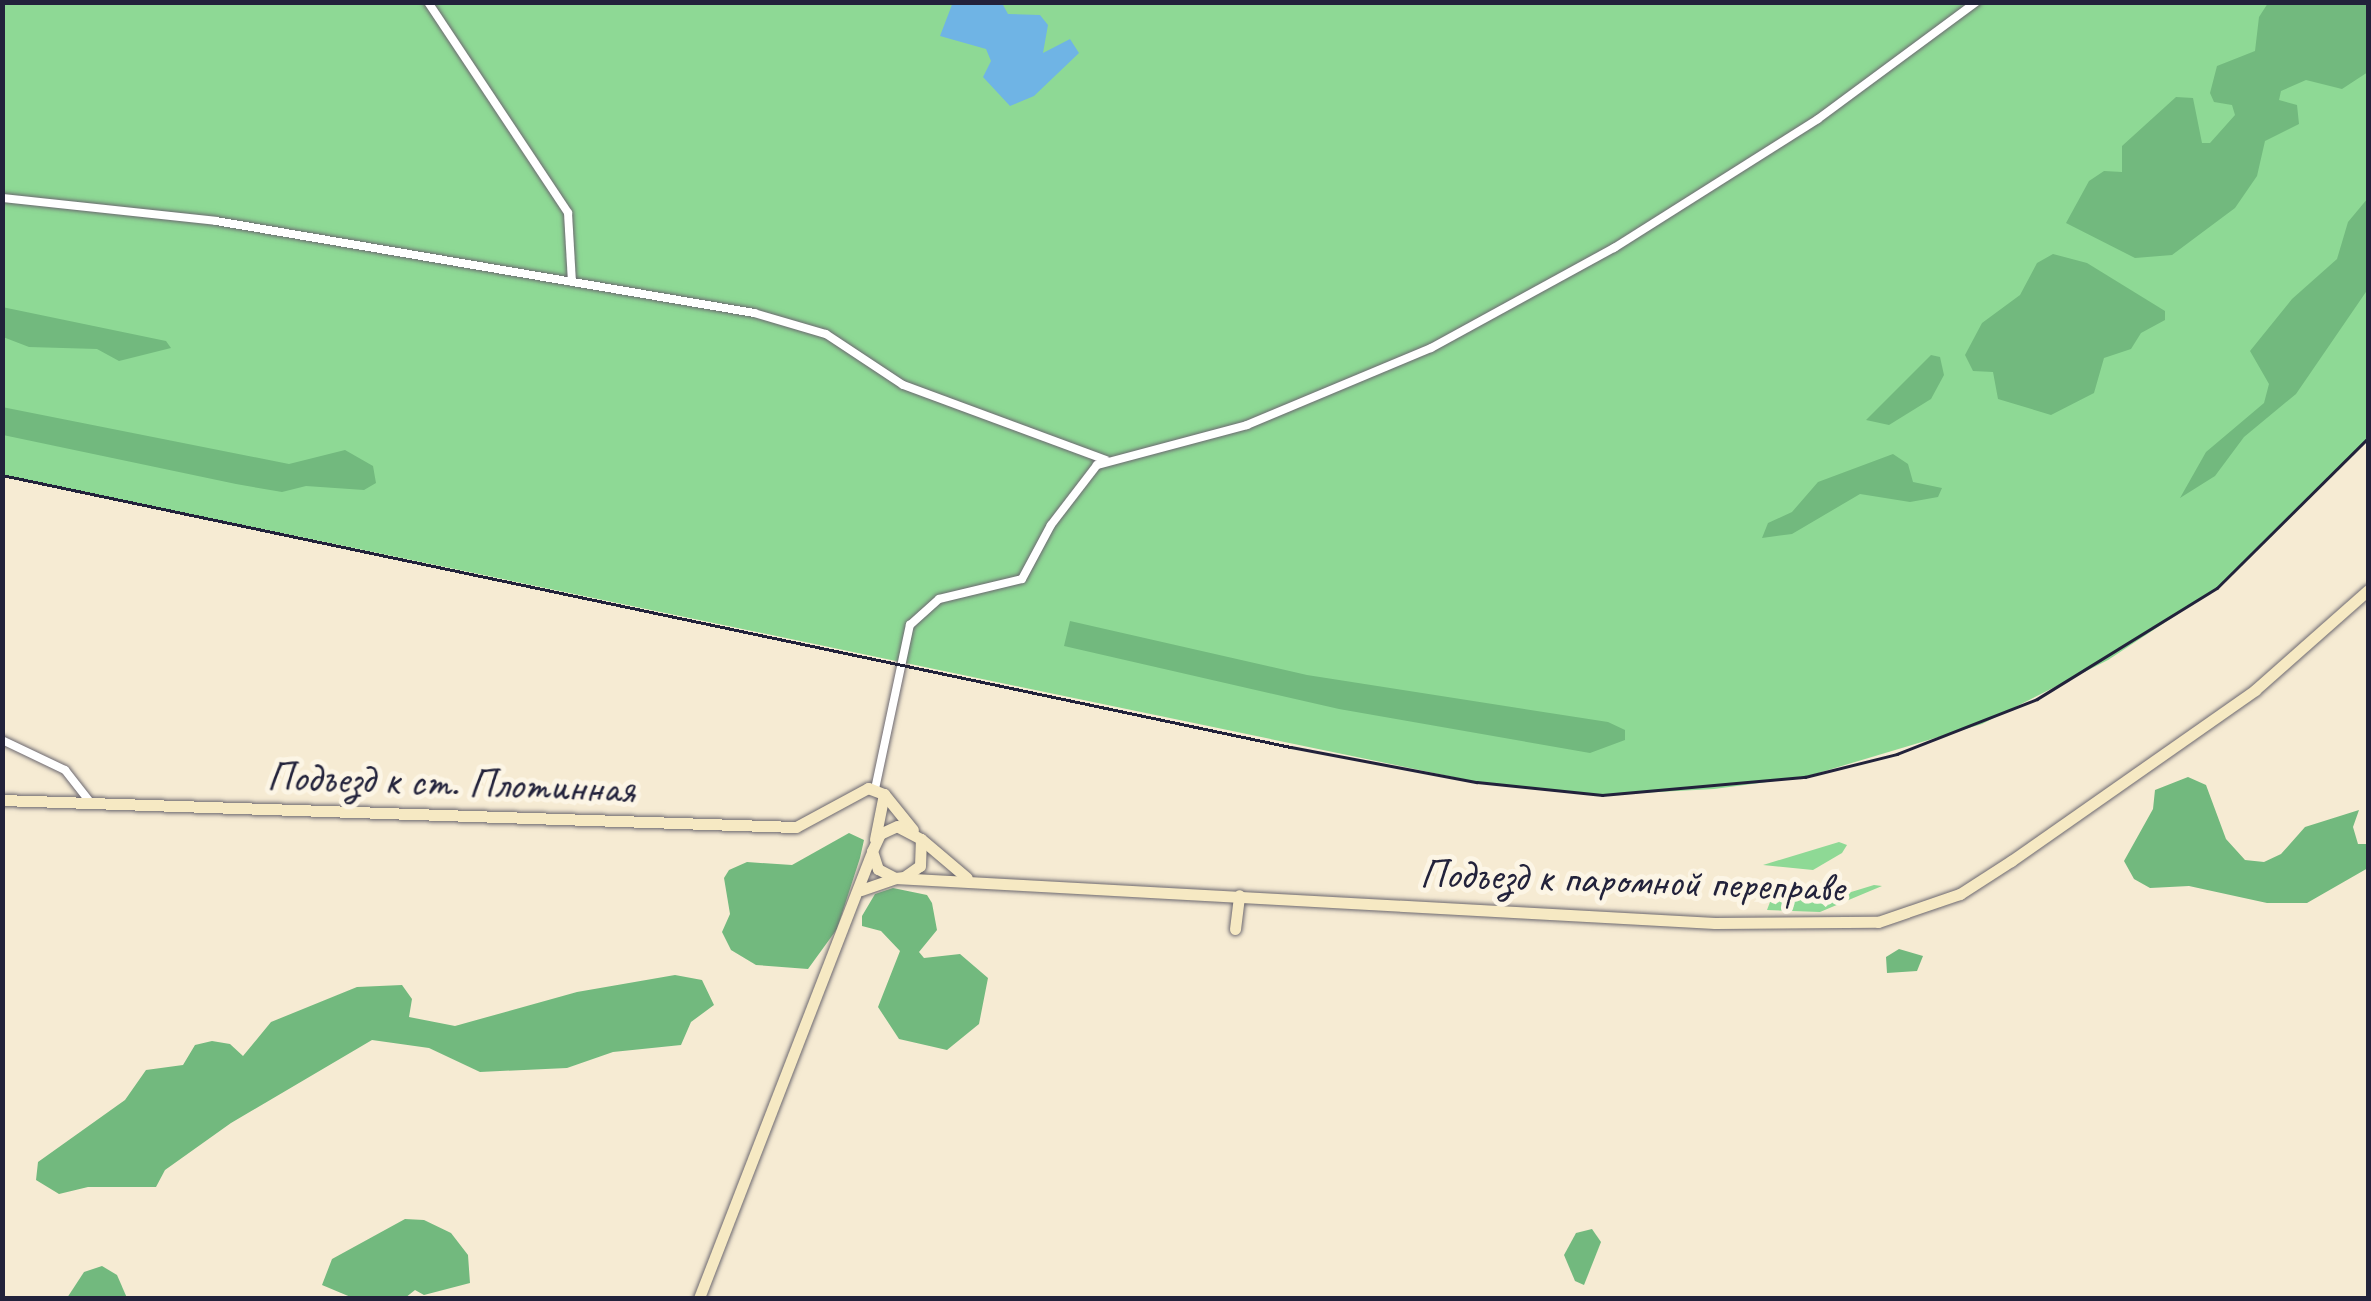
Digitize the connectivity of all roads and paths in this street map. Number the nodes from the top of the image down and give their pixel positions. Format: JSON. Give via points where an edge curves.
{"nodes":[{"id":1,"x":428,"y":2,"type":"edge"},
{"id":2,"x":1976,"y":2,"type":"edge"},
{"id":3,"x":2,"y":198,"type":"edge"},
{"id":4,"x":572,"y":282,"type":"junction"},
{"id":5,"x":1106,"y":460,"type":"junction"},
{"id":6,"x":2368,"y":590,"type":"edge"},
{"id":7,"x":2,"y":740,"type":"edge"},
{"id":8,"x":879,"y":792,"type":"junction"},
{"id":9,"x":2,"y":800,"type":"edge"},
{"id":10,"x":92,"y":803,"type":"junction"},
{"id":11,"x":917,"y":835,"type":"junction"},
{"id":12,"x":873,"y":846,"type":"junction"},
{"id":13,"x":895,"y":878,"type":"junction"},
{"id":14,"x":967,"y":878,"type":"junction"},
{"id":15,"x":860,"y":890,"type":"junction"},
{"id":16,"x":1239,"y":895,"type":"junction"},
{"id":17,"x":1234,"y":929,"type":"dead end"},
{"id":18,"x":699,"y":1298,"type":"edge"}],
"edges":[{"from":1,"to":4,"type":"street","via":[[568,212]]},
{"from":2,"to":5,"type":"street","via":[[1803,129],[1614,248],[1431,348],[1248,425]]},
{"from":3,"to":4,"type":"street","via":[[216,221]]},
{"from":4,"to":5,"type":"street","via":[[754,313],[826,334],[903,385]]},
{"from":5,"to":8,"type":"street","via":[[1081,482],[1022,578],[939,599],[910,624]]},
{"from":6,"to":16,"type":"street","name":"Подъезд к паромной переправе","via":[[2255,690],[2010,861],[1920,911],[1828,925],[1714,923]]},
{"from":7,"to":10,"type":"street","via":[[65,770]]},
{"from":8,"to":10,"type":"street","name":"Подъезд к ст. Плотинная","via":[[858,788],[796,827]]},
{"from":8,"to":11,"type":"street"},
{"from":8,"to":12,"type":"street"},
{"from":9,"to":10,"type":"street","name":"Подъезд к ст. Плотинная"},
{"from":11,"to":12,"type":"street","via":[[887,828]]},
{"from":11,"to":13,"type":"street","via":[[920,866]]},
{"from":11,"to":14,"type":"street"},
{"from":12,"to":13,"type":"street","via":[[878,869]]},
{"from":12,"to":15,"type":"street"},
{"from":13,"to":14,"type":"street","name":"Подъезд к паромной переправе"},
{"from":13,"to":15,"type":"street","name":"Подъезд к паромной переправе"},
{"from":14,"to":16,"type":"street","name":"Подъезд к паромной переправе"},
{"from":15,"to":18,"type":"street"},
{"from":16,"to":17,"type":"street"}]}
